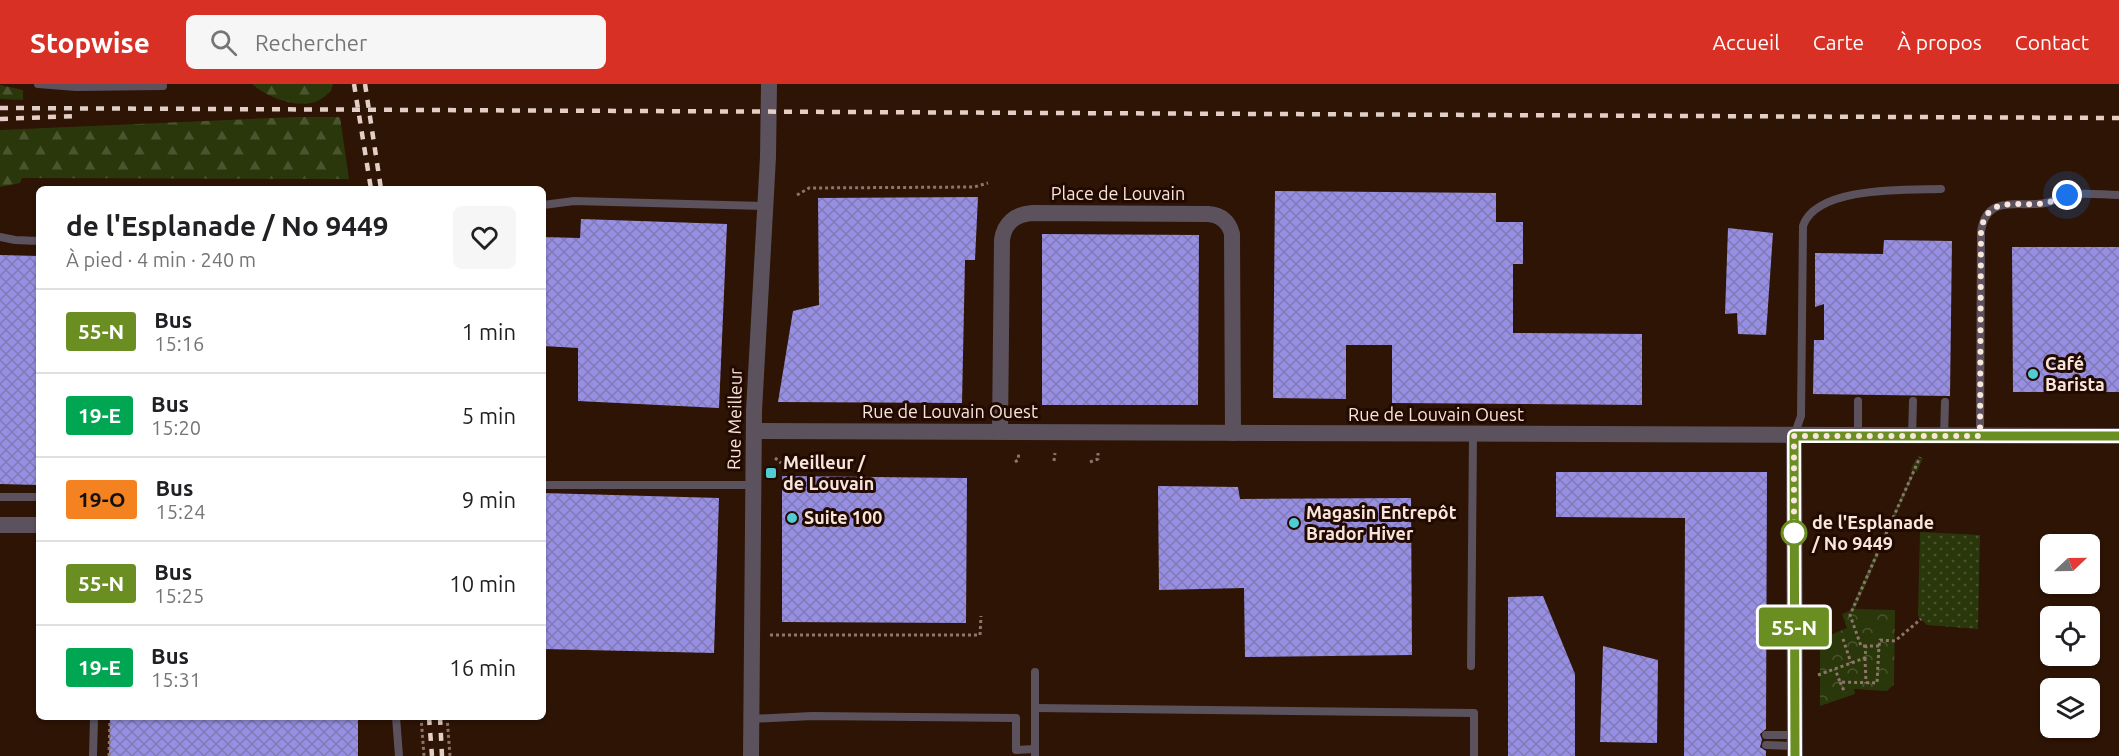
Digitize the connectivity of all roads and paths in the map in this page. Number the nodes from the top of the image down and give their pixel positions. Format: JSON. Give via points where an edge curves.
{"nodes":[{"id":1,"x":38,"y":84,"type":"edge"},
{"id":2,"x":768,"y":84,"type":"edge"},
{"id":3,"x":163,"y":86,"type":"dead end"},
{"id":4,"x":988,"y":183,"type":"dead end"},
{"id":5,"x":1941,"y":189,"type":"dead end"},
{"id":6,"x":797,"y":195,"type":"dead end"},
{"id":7,"x":2119,"y":195,"type":"edge"},
{"id":8,"x":546,"y":205,"type":"edge"},
{"id":9,"x":765,"y":206,"type":"junction"},
{"id":10,"x":0,"y":237,"type":"edge"},
{"id":11,"x":36,"y":241,"type":"edge"},
{"id":12,"x":1913,"y":400,"type":"dead end"},
{"id":13,"x":1858,"y":401,"type":"dead end"},
{"id":14,"x":1945,"y":402,"type":"dead end"},
{"id":15,"x":754,"y":431,"type":"junction"},
{"id":16,"x":1000,"y":432,"type":"junction"},
{"id":17,"x":1233,"y":433,"type":"junction"},
{"id":18,"x":1473,"y":434,"type":"junction"},
{"id":19,"x":1794,"y":436,"type":"junction"},
{"id":20,"x":1858,"y":436,"type":"junction"},
{"id":21,"x":1912,"y":436,"type":"junction"},
{"id":22,"x":1944,"y":436,"type":"junction"},
{"id":23,"x":1980,"y":436,"type":"junction"},
{"id":24,"x":2119,"y":436,"type":"edge"},
{"id":25,"x":1019,"y":452,"type":"dead end"},
{"id":26,"x":1055,"y":453,"type":"dead end"},
{"id":27,"x":1098,"y":453,"type":"dead end"},
{"id":28,"x":1920,"y":457,"type":"dead end"},
{"id":29,"x":775,"y":458,"type":"dead end"},
{"id":30,"x":1054,"y":461,"type":"dead end"},
{"id":31,"x":1014,"y":462,"type":"dead end"},
{"id":32,"x":1090,"y":462,"type":"dead end"},
{"id":33,"x":781,"y":463,"type":"dead end"},
{"id":34,"x":546,"y":485,"type":"edge"},
{"id":35,"x":753,"y":485,"type":"junction"},
{"id":36,"x":0,"y":497,"type":"edge"},
{"id":37,"x":36,"y":498,"type":"edge"},
{"id":38,"x":0,"y":525,"type":"edge"},
{"id":39,"x":36,"y":525,"type":"edge"},
{"id":40,"x":981,"y":616,"type":"dead end"},
{"id":41,"x":1921,"y":619,"type":"dead end"},
{"id":42,"x":770,"y":635,"type":"dead end"},
{"id":43,"x":1843,"y":639,"type":"dead end"},
{"id":44,"x":1866,"y":646,"type":"junction"},
{"id":45,"x":1880,"y":646,"type":"junction"},
{"id":46,"x":1865,"y":657,"type":"junction"},
{"id":47,"x":1851,"y":663,"type":"junction"},
{"id":48,"x":1471,"y":666,"type":"dead end"},
{"id":49,"x":1835,"y":669,"type":"junction"},
{"id":50,"x":1035,"y":672,"type":"dead end"},
{"id":51,"x":1818,"y":675,"type":"dead end"},
{"id":52,"x":1840,"y":682,"type":"junction"},
{"id":53,"x":1866,"y":683,"type":"junction"},
{"id":54,"x":1845,"y":693,"type":"dead end"},
{"id":55,"x":1035,"y":708,"type":"junction"},
{"id":56,"x":752,"y":719,"type":"junction"},
{"id":57,"x":93,"y":720,"type":"edge"},
{"id":58,"x":110,"y":720,"type":"edge"},
{"id":59,"x":396,"y":720,"type":"edge"},
{"id":60,"x":421,"y":720,"type":"edge"},
{"id":61,"x":447,"y":720,"type":"edge"},
{"id":62,"x":1766,"y":735,"type":"dead end"},
{"id":63,"x":1766,"y":745,"type":"dead end"},
{"id":64,"x":1795,"y":746,"type":"edge"},
{"id":65,"x":1035,"y":753,"type":"edge"},
{"id":66,"x":93,"y":756,"type":"edge"},
{"id":67,"x":109,"y":756,"type":"edge"},
{"id":68,"x":399,"y":756,"type":"edge"},
{"id":69,"x":424,"y":756,"type":"edge"},
{"id":70,"x":450,"y":756,"type":"edge"},
{"id":71,"x":751,"y":756,"type":"edge"},
{"id":72,"x":1474,"y":756,"type":"edge"}],
"edges":[{"from":1,"to":3,"type":"lane"},
{"from":2,"to":9,"type":"street","name":"Rue Meilleur"},
{"from":4,"to":6,"type":"path","via":[[974,187],[808,188]]},
{"from":5,"to":19,"type":"lane","via":[[1863,192],[1823,205],[1806,218],[1801,416]]},
{"from":7,"to":23,"type":"lane","via":[[2067,195],[2045,203],[2005,204],[1985,218],[1981,232]]},
{"from":8,"to":9,"type":"lane","via":[[574,201]]},
{"from":9,"to":15,"type":"street","name":"Rue Meilleur"},
{"from":10,"to":11,"type":"lane"},
{"from":12,"to":21,"type":"lane"},
{"from":13,"to":20,"type":"lane"},
{"from":14,"to":22,"type":"lane"},
{"from":15,"to":16,"type":"street","name":"Rue de Louvain Ouest"},
{"from":15,"to":35,"type":"street","name":"Rue Meilleur"},
{"from":16,"to":17,"type":"street","name":"Rue de Louvain Ouest"},
{"from":16,"to":17,"type":"street","name":"Place de Louvain","via":[[1002,240],[1009,223],[1032,213],[1213,214],[1229,225]]},
{"from":17,"to":18,"type":"street","name":"Rue de Louvain Ouest"},
{"from":18,"to":19,"type":"street","name":"Rue de Louvain Ouest"},
{"from":18,"to":48,"type":"lane"},
{"from":19,"to":20,"type":"street","name":"Rue de Louvain Ouest"},
{"from":19,"to":64,"type":"street"},
{"from":20,"to":21,"type":"street","name":"Rue de Louvain Ouest"},
{"from":21,"to":22,"type":"street","name":"Rue de Louvain Ouest"},
{"from":22,"to":23,"type":"street","name":"Rue de Louvain Ouest"},
{"from":23,"to":24,"type":"street","name":"Rue de Louvain Ouest"},
{"from":25,"to":31,"type":"path"},
{"from":26,"to":30,"type":"path"},
{"from":27,"to":32,"type":"path","via":[[1098,459]]},
{"from":28,"to":44,"type":"path","via":[[1850,615],[1861,646]]},
{"from":29,"to":33,"type":"path"},
{"from":34,"to":35,"type":"lane"},
{"from":35,"to":56,"type":"street","name":"Rue Meilleur"},
{"from":36,"to":37,"type":"lane"},
{"from":38,"to":39,"type":"street"},
{"from":40,"to":42,"type":"path","via":[[980,635]]},
{"from":41,"to":45,"type":"path","via":[[1894,641],[1880,640]]},
{"from":43,"to":47,"type":"path"},
{"from":44,"to":45,"type":"path"},
{"from":44,"to":46,"type":"path"},
{"from":45,"to":53,"type":"path","via":[[1877,683]]},
{"from":46,"to":47,"type":"path"},
{"from":46,"to":53,"type":"path"},
{"from":47,"to":49,"type":"path"},
{"from":49,"to":51,"type":"path"},
{"from":49,"to":52,"type":"path"},
{"from":50,"to":55,"type":"lane"},
{"from":52,"to":53,"type":"path"},
{"from":52,"to":54,"type":"path"},
{"from":55,"to":65,"type":"lane"},
{"from":55,"to":72,"type":"lane","via":[[1474,713]]},
{"from":56,"to":65,"type":"lane","via":[[1016,718],[1016,750]]},
{"from":56,"to":71,"type":"street","name":"Rue Meilleur"},
{"from":57,"to":66,"type":"lane"},
{"from":58,"to":67,"type":"path"},
{"from":59,"to":68,"type":"lane"},
{"from":60,"to":69,"type":"path"},
{"from":61,"to":70,"type":"path"},
{"from":62,"to":64,"type":"lane"},
{"from":63,"to":64,"type":"lane"}]}
